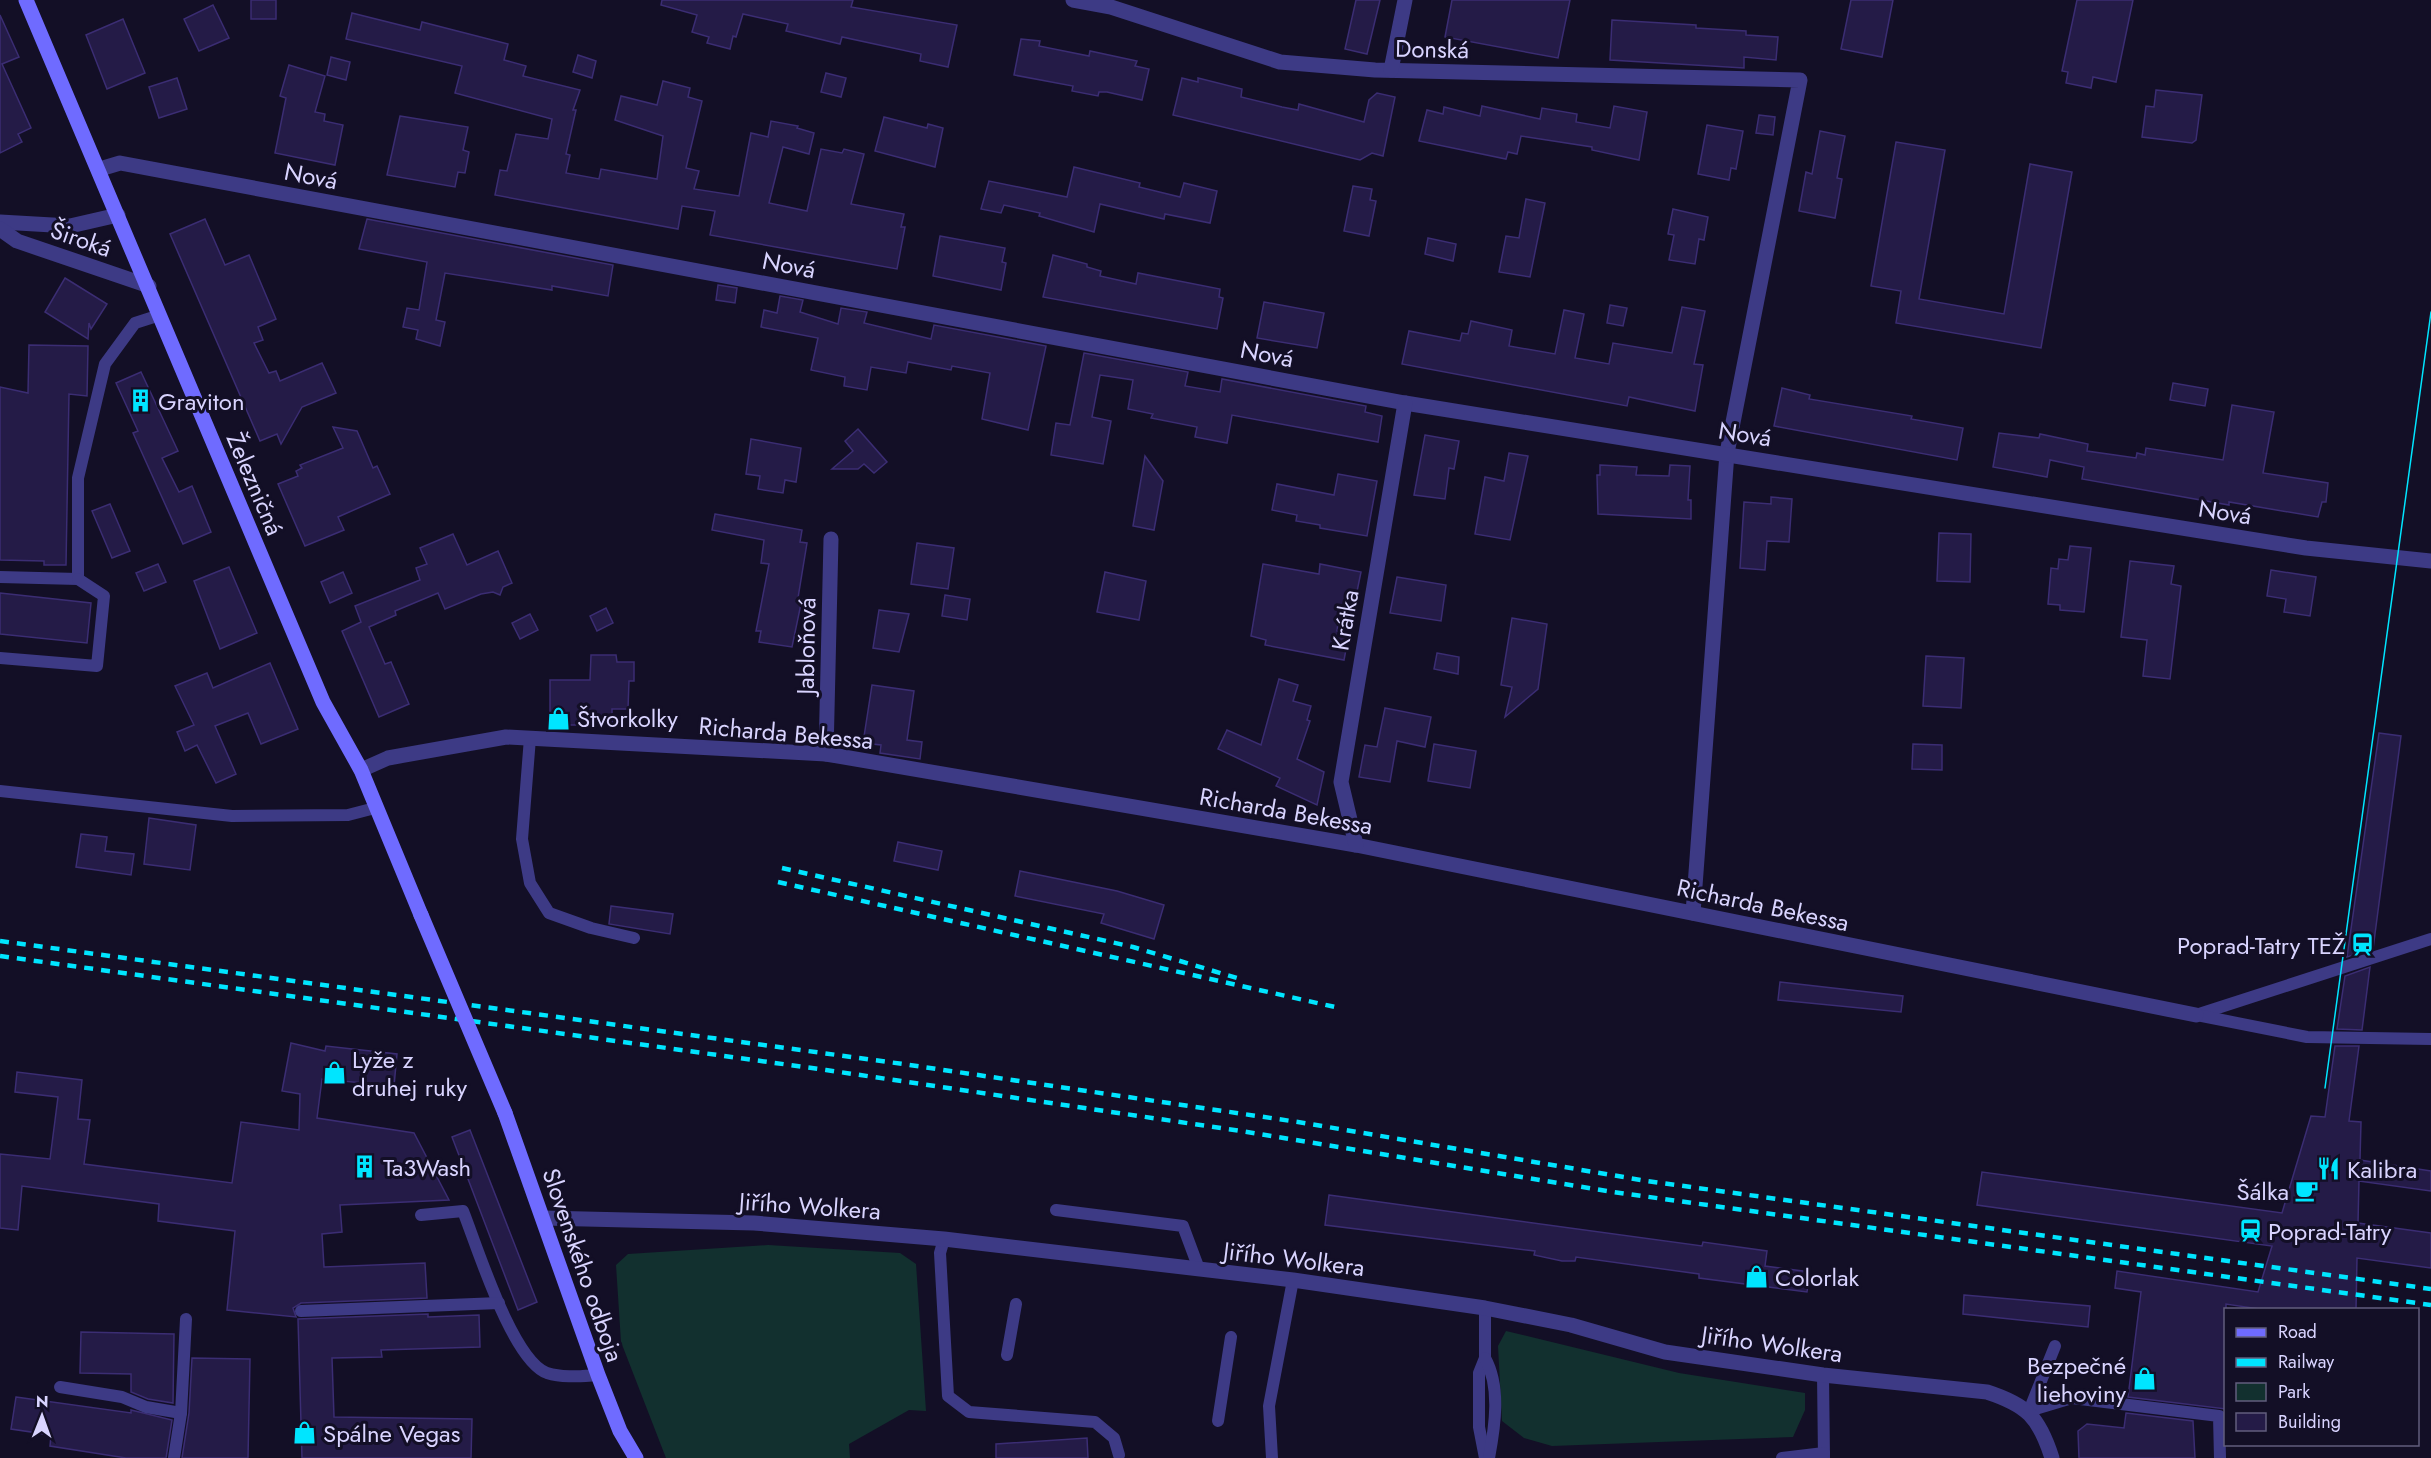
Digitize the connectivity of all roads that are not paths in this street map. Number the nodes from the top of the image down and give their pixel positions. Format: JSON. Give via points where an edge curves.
{"nodes":[{"id":1,"x":26,"y":0,"type":"edge"},
{"id":2,"x":1072,"y":0,"type":"edge"},
{"id":3,"x":1406,"y":0,"type":"edge"},
{"id":4,"x":1391,"y":70,"type":"junction"},
{"id":5,"x":100,"y":170,"type":"junction"},
{"id":6,"x":118,"y":215,"type":"junction"},
{"id":7,"x":0,"y":222,"type":"edge"},
{"id":8,"x":0,"y":229,"type":"edge"},
{"id":9,"x":149,"y":286,"type":"junction"},
{"id":10,"x":160,"y":315,"type":"junction"},
{"id":11,"x":1405,"y":403,"type":"junction"},
{"id":12,"x":1727,"y":453,"type":"junction"},
{"id":13,"x":831,"y":539,"type":"dead end"},
{"id":14,"x":2431,"y":561,"type":"edge"},
{"id":15,"x":0,"y":577,"type":"edge"},
{"id":16,"x":78,"y":579,"type":"junction"},
{"id":17,"x":0,"y":658,"type":"edge"},
{"id":18,"x":530,"y":738,"type":"junction"},
{"id":19,"x":826,"y":754,"type":"junction"},
{"id":20,"x":361,"y":770,"type":"junction"},
{"id":21,"x":0,"y":791,"type":"edge"},
{"id":22,"x":375,"y":808,"type":"junction"},
{"id":23,"x":1356,"y":845,"type":"junction"},
{"id":24,"x":1693,"y":913,"type":"junction"},
{"id":25,"x":421,"y":915,"type":"joint"},
{"id":26,"x":634,"y":938,"type":"dead end"},
{"id":27,"x":2431,"y":939,"type":"edge"},
{"id":28,"x":2196,"y":1015,"type":"junction"},
{"id":29,"x":2431,"y":1039,"type":"edge"},
{"id":30,"x":1056,"y":1210,"type":"dead end"},
{"id":31,"x":421,"y":1215,"type":"dead end"},
{"id":32,"x":543,"y":1218,"type":"junction"},
{"id":33,"x":944,"y":1239,"type":"junction"},
{"id":34,"x":1199,"y":1269,"type":"junction"},
{"id":35,"x":1293,"y":1280,"type":"junction"},
{"id":36,"x":499,"y":1303,"type":"junction"},
{"id":37,"x":1016,"y":1304,"type":"dead end"},
{"id":38,"x":1485,"y":1308,"type":"junction"},
{"id":39,"x":301,"y":1311,"type":"dead end"},
{"id":40,"x":186,"y":1319,"type":"dead end"},
{"id":41,"x":1231,"y":1337,"type":"dead end"},
{"id":42,"x":2055,"y":1346,"type":"dead end"},
{"id":43,"x":1007,"y":1355,"type":"dead end"},
{"id":44,"x":597,"y":1375,"type":"junction"},
{"id":45,"x":1823,"y":1375,"type":"junction"},
{"id":46,"x":60,"y":1388,"type":"dead end"},
{"id":47,"x":2029,"y":1411,"type":"junction"},
{"id":48,"x":181,"y":1413,"type":"junction"},
{"id":49,"x":1218,"y":1421,"type":"dead end"},
{"id":50,"x":620,"y":1431,"type":"junction"},
{"id":51,"x":1119,"y":1455,"type":"dead end"},
{"id":52,"x":1824,"y":1456,"type":"edge"},
{"id":53,"x":174,"y":1458,"type":"edge"},
{"id":54,"x":626,"y":1458,"type":"edge"},
{"id":55,"x":636,"y":1458,"type":"edge"},
{"id":56,"x":1272,"y":1458,"type":"edge"},
{"id":57,"x":1487,"y":1458,"type":"edge"},
{"id":58,"x":1782,"y":1458,"type":"edge"},
{"id":59,"x":2052,"y":1458,"type":"edge"},
{"id":60,"x":2220,"y":1458,"type":"edge"}],
"edges":[{"from":1,"to":5,"type":"street","name":"Železničná"},
{"from":2,"to":4,"type":"street","name":"Donská","via":[[1111,7],[1280,62]]},
{"from":3,"to":4,"type":"street"},
{"from":4,"to":12,"type":"street","name":"Donská","via":[[1800,80]]},
{"from":5,"to":6,"type":"street","name":"Železničná"},
{"from":5,"to":11,"type":"street","name":"Nová","via":[[120,163]]},
{"from":6,"to":7,"type":"street","name":"Široká","via":[[70,226]]},
{"from":6,"to":9,"type":"street","name":"Železničná"},
{"from":8,"to":9,"type":"street","name":"Široká","via":[[17,241]]},
{"from":9,"to":10,"type":"street","name":"Železničná"},
{"from":10,"to":16,"type":"lane","via":[[135,323],[105,364],[78,478]]},
{"from":10,"to":20,"type":"street","name":"Železničná","via":[[322,702]]},
{"from":11,"to":12,"type":"street","name":"Nová"},
{"from":11,"to":23,"type":"street","name":"Krátka","via":[[1341,782]]},
{"from":12,"to":14,"type":"street","name":"Nová","via":[[2306,548]]},
{"from":12,"to":24,"type":"street"},
{"from":13,"to":19,"type":"street","name":"Jabloňová"},
{"from":15,"to":16,"type":"lane"},
{"from":16,"to":17,"type":"lane","via":[[104,596],[97,666]]},
{"from":18,"to":19,"type":"street","name":"Richarda Bekessa"},
{"from":18,"to":20,"type":"street","name":"Richarda Bekessa","via":[[465,743],[388,758]]},
{"from":18,"to":26,"type":"lane","via":[[522,839],[530,883],[549,913]]},
{"from":19,"to":23,"type":"street","name":"Richarda Bekessa"},
{"from":20,"to":22,"type":"street","name":"Železničná"},
{"from":21,"to":22,"type":"lane","via":[[232,816],[348,815]]},
{"from":22,"to":25,"type":"street","name":"Železničná"},
{"from":23,"to":24,"type":"street","name":"Richarda Bekessa"},
{"from":24,"to":28,"type":"street","name":"Richarda Bekessa"},
{"from":25,"to":32,"type":"street","name":"Slovenského odboja","bridge":true,"via":[[505,1113]]},
{"from":27,"to":28,"type":"lane"},
{"from":28,"to":29,"type":"lane","via":[[2307,1037]]},
{"from":30,"to":34,"type":"lane","via":[[1183,1226]]},
{"from":31,"to":36,"type":"lane","via":[[463,1211]]},
{"from":32,"to":33,"type":"street","name":"Jiřího Wolkera","via":[[754,1223]]},
{"from":32,"to":44,"type":"street","name":"Slovenského odboja"},
{"from":33,"to":34,"type":"street","name":"Jiřího Wolkera"},
{"from":33,"to":51,"type":"lane","via":[[940,1253],[948,1396],[969,1412],[1095,1422],[1114,1438]]},
{"from":34,"to":35,"type":"street","name":"Jiřího Wolkera"},
{"from":35,"to":38,"type":"street","name":"Jiřího Wolkera"},
{"from":35,"to":56,"type":"lane","via":[[1269,1406]]},
{"from":36,"to":39,"type":"lane"},
{"from":36,"to":44,"type":"lane","via":[[519,1347],[545,1372],[575,1377]]},
{"from":37,"to":43,"type":"lane"},
{"from":38,"to":45,"type":"street","name":"Jiřího Wolkera","via":[[1571,1325],[1665,1352]]},
{"from":38,"to":57,"type":"lane","via":[[1479,1427]]},
{"from":40,"to":48,"type":"lane"},
{"from":41,"to":49,"type":"lane"},
{"from":42,"to":47,"type":"lane"},
{"from":44,"to":50,"type":"street","name":"Slovenského odboja"},
{"from":45,"to":47,"type":"street","name":"Jiřího Wolkera","via":[[1987,1392],[2012,1400]]},
{"from":45,"to":52,"type":"lane"},
{"from":46,"to":48,"type":"lane","via":[[122,1396],[146,1407]]},
{"from":47,"to":59,"type":"street","via":[[2045,1435]]},
{"from":47,"to":60,"type":"lane","via":[[2072,1398],[2219,1416]]},
{"from":48,"to":53,"type":"lane"},
{"from":50,"to":54,"type":"street","name":"Slovenského odboja"},
{"from":50,"to":55,"type":"street","name":"Slovenského odboja"},
{"from":52,"to":58,"type":"lane"}]}
